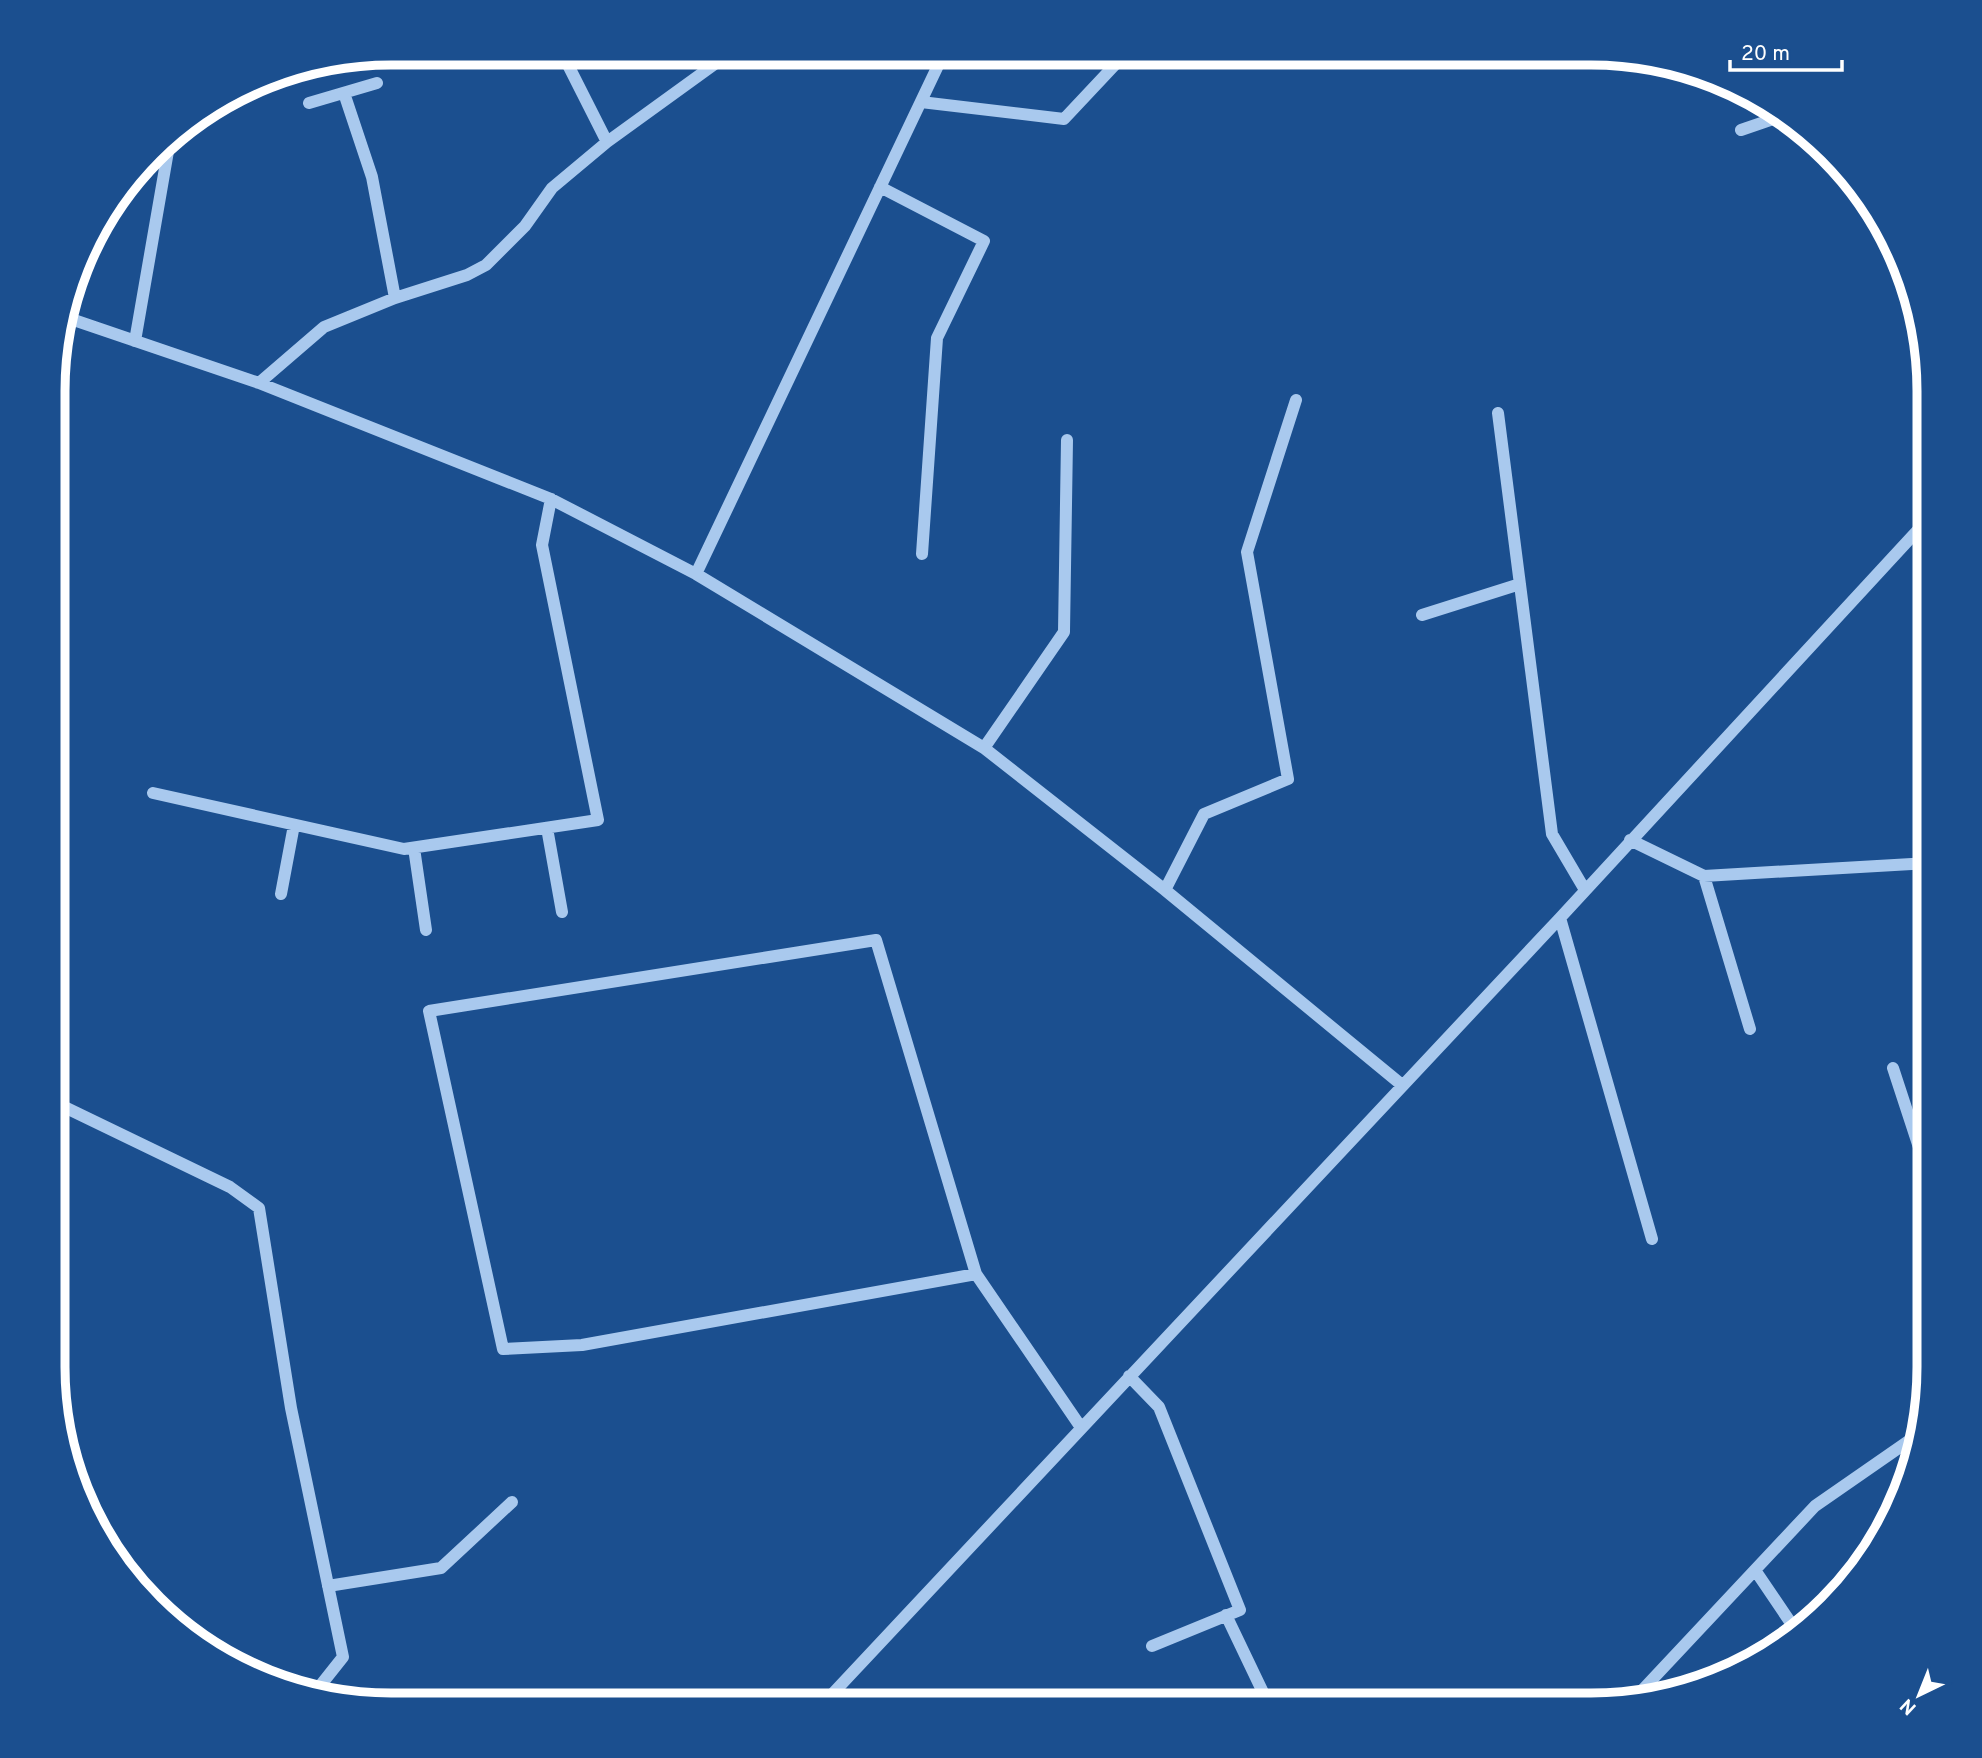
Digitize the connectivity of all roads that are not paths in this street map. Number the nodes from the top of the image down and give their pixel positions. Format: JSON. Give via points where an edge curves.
{"nodes":[{"id":1,"x":568,"y":65,"type":"edge"},
{"id":2,"x":713,"y":65,"type":"edge"},
{"id":3,"x":939,"y":65,"type":"edge"},
{"id":4,"x":1115,"y":65,"type":"edge"},
{"id":5,"x":377,"y":83,"type":"dead end"},
{"id":6,"x":344,"y":93,"type":"junction"},
{"id":7,"x":922,"y":102,"type":"junction"},
{"id":8,"x":309,"y":103,"type":"dead end"},
{"id":9,"x":1771,"y":120,"type":"edge"},
{"id":10,"x":1741,"y":130,"type":"dead end"},
{"id":11,"x":607,"y":142,"type":"junction"},
{"id":12,"x":168,"y":153,"type":"edge"},
{"id":13,"x":880,"y":187,"type":"junction"},
{"id":14,"x":395,"y":298,"type":"junction"},
{"id":15,"x":73,"y":320,"type":"edge"},
{"id":16,"x":135,"y":341,"type":"junction"},
{"id":17,"x":259,"y":383,"type":"junction"},
{"id":18,"x":1296,"y":400,"type":"dead end"},
{"id":19,"x":1498,"y":412,"type":"dead end"},
{"id":20,"x":1067,"y":439,"type":"dead end"},
{"id":21,"x":551,"y":499,"type":"junction"},
{"id":22,"x":1917,"y":531,"type":"edge"},
{"id":23,"x":922,"y":554,"type":"dead end"},
{"id":24,"x":696,"y":574,"type":"junction"},
{"id":25,"x":1520,"y":584,"type":"junction"},
{"id":26,"x":1422,"y":615,"type":"dead end"},
{"id":27,"x":984,"y":748,"type":"junction"},
{"id":28,"x":153,"y":793,"type":"dead end"},
{"id":29,"x":294,"y":825,"type":"junction"},
{"id":30,"x":547,"y":828,"type":"junction"},
{"id":31,"x":1630,"y":840,"type":"junction"},
{"id":32,"x":414,"y":848,"type":"junction"},
{"id":33,"x":1917,"y":864,"type":"edge"},
{"id":34,"x":1704,"y":876,"type":"junction"},
{"id":35,"x":1165,"y":890,"type":"junction"},
{"id":36,"x":1585,"y":890,"type":"junction"},
{"id":37,"x":281,"y":894,"type":"dead end"},
{"id":38,"x":562,"y":912,"type":"dead end"},
{"id":39,"x":1560,"y":918,"type":"junction"},
{"id":40,"x":426,"y":930,"type":"dead end"},
{"id":41,"x":1750,"y":1030,"type":"dead end"},
{"id":42,"x":1894,"y":1068,"type":"dead end"},
{"id":43,"x":1402,"y":1085,"type":"junction"},
{"id":44,"x":65,"y":1107,"type":"edge"},
{"id":45,"x":1917,"y":1140,"type":"edge"},
{"id":46,"x":1652,"y":1239,"type":"dead end"},
{"id":47,"x":976,"y":1274,"type":"junction"},
{"id":48,"x":1129,"y":1376,"type":"junction"},
{"id":49,"x":1080,"y":1426,"type":"junction"},
{"id":50,"x":1909,"y":1441,"type":"edge"},
{"id":51,"x":512,"y":1502,"type":"dead end"},
{"id":52,"x":1755,"y":1570,"type":"junction"},
{"id":53,"x":328,"y":1586,"type":"junction"},
{"id":54,"x":1226,"y":1615,"type":"junction"},
{"id":55,"x":1792,"y":1624,"type":"edge"},
{"id":56,"x":1152,"y":1646,"type":"dead end"},
{"id":57,"x":320,"y":1685,"type":"edge"},
{"id":58,"x":1644,"y":1689,"type":"edge"},
{"id":59,"x":833,"y":1693,"type":"edge"},
{"id":60,"x":1263,"y":1693,"type":"edge"}],
"edges":[{"from":1,"to":11,"type":"street"},
{"from":2,"to":11,"type":"street"},
{"from":3,"to":7,"type":"street"},
{"from":4,"to":7,"type":"street","via":[[1064,119]]},
{"from":5,"to":6,"type":"street"},
{"from":6,"to":8,"type":"street"},
{"from":6,"to":14,"type":"street","via":[[372,177]]},
{"from":7,"to":13,"type":"street"},
{"from":9,"to":10,"type":"street"},
{"from":11,"to":14,"type":"street","via":[[552,188],[525,226],[486,265]]},
{"from":12,"to":16,"type":"street"},
{"from":13,"to":23,"type":"street","via":[[984,241],[937,338]]},
{"from":13,"to":24,"type":"street"},
{"from":14,"to":17,"type":"street","via":[[324,327]]},
{"from":15,"to":16,"type":"street"},
{"from":16,"to":17,"type":"street"},
{"from":17,"to":21,"type":"street"},
{"from":18,"to":35,"type":"street","via":[[1247,552],[1288,779],[1204,814]]},
{"from":19,"to":25,"type":"street"},
{"from":20,"to":27,"type":"street","via":[[1064,632]]},
{"from":21,"to":24,"type":"street"},
{"from":21,"to":30,"type":"street","via":[[542,545],[598,820]]},
{"from":22,"to":31,"type":"street"},
{"from":24,"to":27,"type":"street"},
{"from":25,"to":26,"type":"street"},
{"from":25,"to":36,"type":"street","via":[[1552,834]]},
{"from":27,"to":35,"type":"street"},
{"from":28,"to":29,"type":"street"},
{"from":29,"to":32,"type":"street"},
{"from":29,"to":37,"type":"street"},
{"from":30,"to":32,"type":"street"},
{"from":30,"to":38,"type":"street"},
{"from":31,"to":34,"type":"street"},
{"from":31,"to":36,"type":"street"},
{"from":32,"to":40,"type":"street"},
{"from":33,"to":34,"type":"street"},
{"from":34,"to":41,"type":"street"},
{"from":35,"to":43,"type":"street"},
{"from":36,"to":39,"type":"street"},
{"from":39,"to":43,"type":"street"},
{"from":39,"to":46,"type":"street"},
{"from":42,"to":45,"type":"street"},
{"from":43,"to":48,"type":"street"},
{"from":44,"to":53,"type":"street","via":[[229,1187],[259,1208],[291,1408]]},
{"from":47,"to":47,"type":"street","via":[[876,940],[429,1012],[503,1349],[582,1345]]},
{"from":47,"to":49,"type":"street"},
{"from":48,"to":49,"type":"street"},
{"from":48,"to":54,"type":"street","via":[[1159,1407],[1240,1610]]},
{"from":49,"to":59,"type":"street"},
{"from":50,"to":52,"type":"street","via":[[1815,1506]]},
{"from":51,"to":53,"type":"street","via":[[440,1568]]},
{"from":52,"to":55,"type":"street"},
{"from":52,"to":58,"type":"street"},
{"from":53,"to":57,"type":"street","via":[[343,1657]]},
{"from":54,"to":56,"type":"street"},
{"from":54,"to":60,"type":"street"}]}
